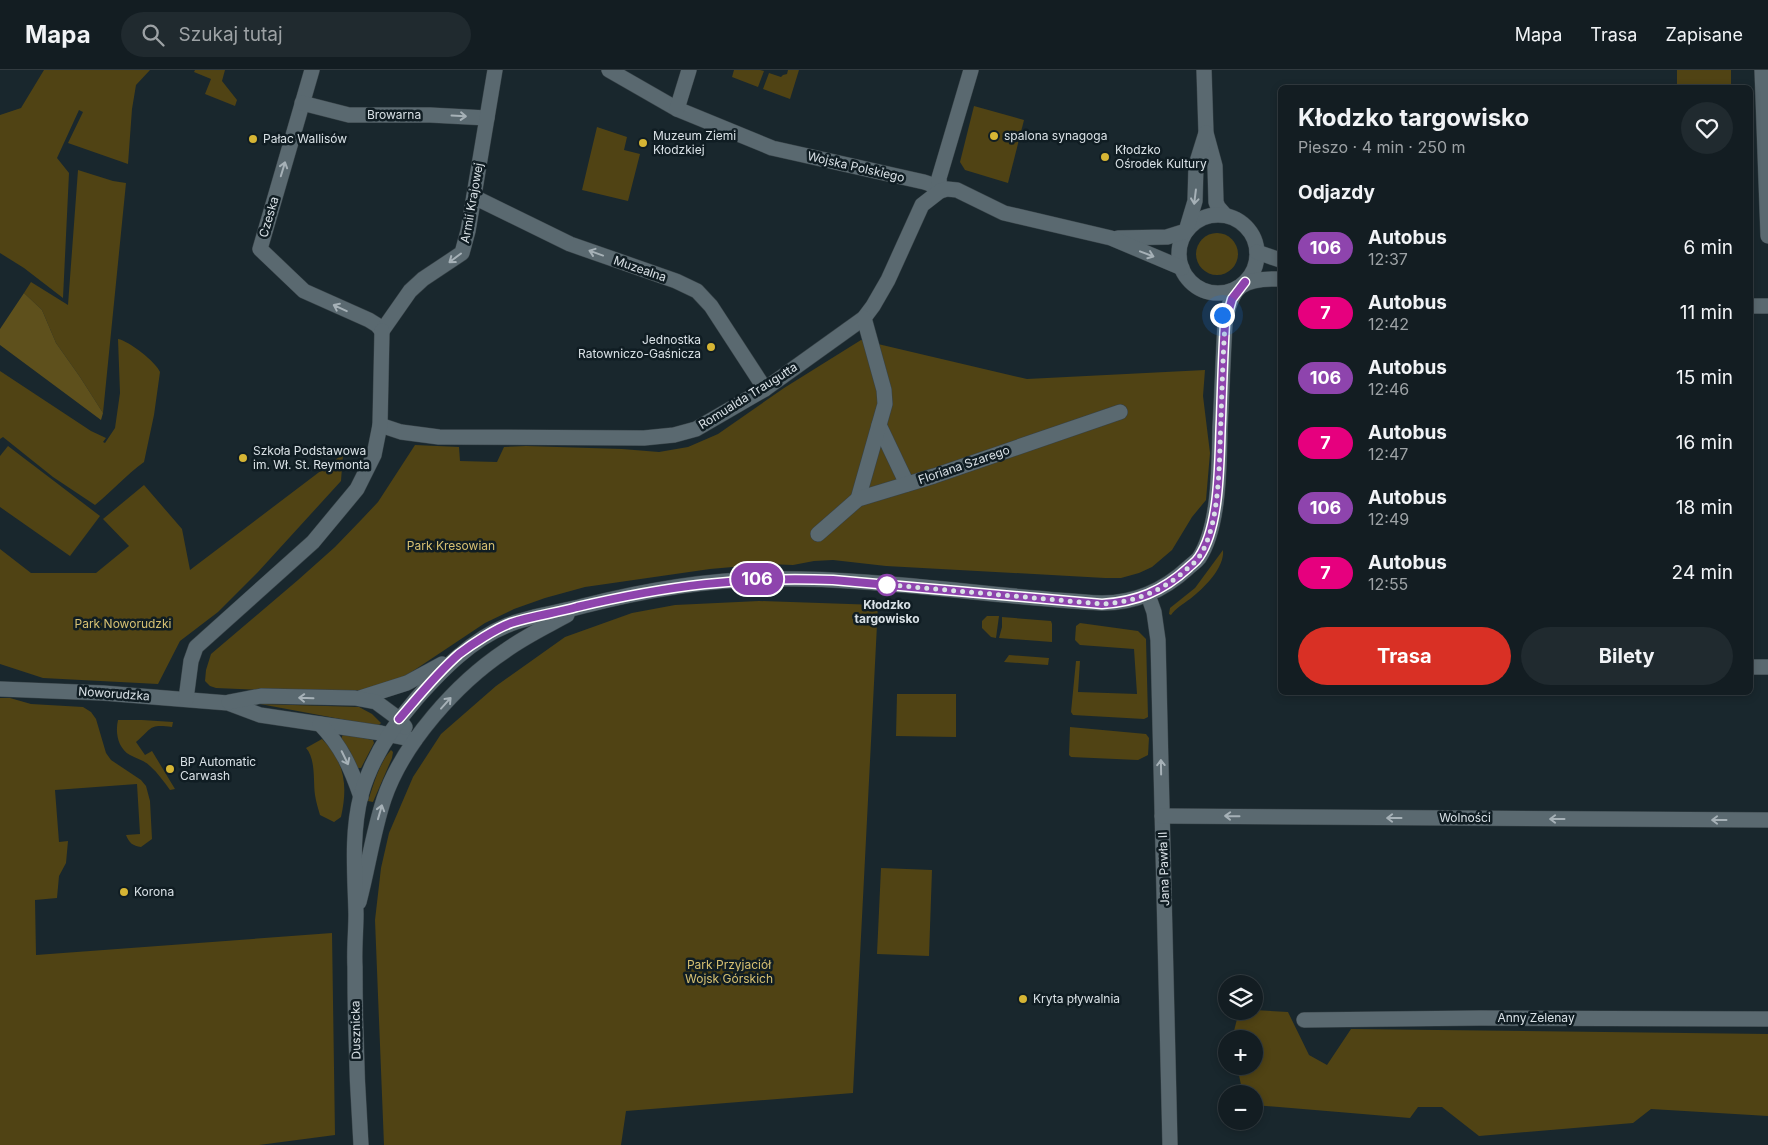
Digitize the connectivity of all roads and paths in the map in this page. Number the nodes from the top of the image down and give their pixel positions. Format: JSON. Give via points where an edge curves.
{"nodes":[{"id":1,"x":312,"y":70,"type":"edge"},
{"id":2,"x":496,"y":70,"type":"edge"},
{"id":3,"x":609,"y":70,"type":"edge"},
{"id":4,"x":689,"y":70,"type":"edge"},
{"id":5,"x":971,"y":70,"type":"edge"},
{"id":6,"x":1204,"y":70,"type":"edge"},
{"id":7,"x":1762,"y":70,"type":"edge"},
{"id":8,"x":302,"y":103,"type":"junction"},
{"id":9,"x":677,"y":109,"type":"junction"},
{"id":10,"x":487,"y":118,"type":"junction"},
{"id":11,"x":1206,"y":133,"type":"junction"},
{"id":12,"x":940,"y":191,"type":"junction"},
{"id":13,"x":474,"y":197,"type":"junction"},
{"id":14,"x":1225,"y":215,"type":"junction"},
{"id":15,"x":1186,"y":231,"type":"junction"},
{"id":16,"x":1768,"y":236,"type":"edge"},
{"id":17,"x":1111,"y":238,"type":"junction"},
{"id":18,"x":1257,"y":252,"type":"junction"},
{"id":19,"x":1278,"y":259,"type":"edge"},
{"id":20,"x":1182,"y":268,"type":"junction"},
{"id":21,"x":1278,"y":279,"type":"edge"},
{"id":22,"x":1245,"y":282,"type":"junction"},
{"id":23,"x":1204,"y":290,"type":"junction"},
{"id":24,"x":1753,"y":306,"type":"edge"},
{"id":25,"x":1768,"y":306,"type":"edge"},
{"id":26,"x":864,"y":318,"type":"junction"},
{"id":27,"x":1225,"y":324,"type":"junction"},
{"id":28,"x":382,"y":331,"type":"junction"},
{"id":29,"x":765,"y":389,"type":"junction"},
{"id":30,"x":1120,"y":412,"type":"dead end"},
{"id":31,"x":380,"y":425,"type":"junction"},
{"id":32,"x":879,"y":425,"type":"junction"},
{"id":33,"x":907,"y":484,"type":"junction"},
{"id":34,"x":858,"y":499,"type":"junction"},
{"id":35,"x":818,"y":534,"type":"dead end"},
{"id":36,"x":1148,"y":595,"type":"junction"},
{"id":37,"x":584,"y":606,"type":"junction"},
{"id":38,"x":459,"y":654,"type":"junction"},
{"id":39,"x":1753,"y":667,"type":"edge"},
{"id":40,"x":1768,"y":667,"type":"edge"},
{"id":41,"x":0,"y":689,"type":"edge"},
{"id":42,"x":355,"y":698,"type":"junction"},
{"id":43,"x":186,"y":699,"type":"junction"},
{"id":44,"x":228,"y":703,"type":"junction"},
{"id":45,"x":399,"y":719,"type":"junction"},
{"id":46,"x":320,"y":724,"type":"junction"},
{"id":47,"x":389,"y":735,"type":"junction"},
{"id":48,"x":414,"y":740,"type":"junction"},
{"id":49,"x":361,"y":797,"type":"junction"},
{"id":50,"x":1162,"y":816,"type":"junction"},
{"id":51,"x":1768,"y":820,"type":"edge"},
{"id":52,"x":356,"y":914,"type":"junction"},
{"id":53,"x":1768,"y":1019,"type":"edge"},
{"id":54,"x":1304,"y":1020,"type":"dead end"},
{"id":55,"x":361,"y":1145,"type":"edge"},
{"id":56,"x":1170,"y":1145,"type":"edge"}],
"edges":[{"from":1,"to":8,"type":"street","name":"Czeska"},
{"from":2,"to":10,"type":"street","name":"Armii Krajowej"},
{"from":3,"to":9,"type":"street","name":"Wojska Polskiego"},
{"from":4,"to":9,"type":"street"},
{"from":5,"to":12,"type":"street","via":[[939,178]]},
{"from":6,"to":11,"type":"street"},
{"from":7,"to":16,"type":"street"},
{"from":8,"to":10,"type":"street","name":"Browarna","one_way":true,"via":[[349,115]]},
{"from":28,"to":8,"type":"street","name":"Czeska","one_way":true,"via":[[369,320],[304,291],[260,249]]},
{"from":9,"to":12,"type":"street","name":"Wojska Polskiego","via":[[772,148],[924,182]]},
{"from":10,"to":13,"type":"street","name":"Armii Krajowej"},
{"from":11,"to":14,"type":"street","via":[[1215,166],[1216,202]]},
{"from":11,"to":15,"type":"street","one_way":true,"via":[[1196,165],[1195,201]]},
{"from":12,"to":17,"type":"street","name":"Wojska Polskiego","via":[[957,190],[1004,213]]},
{"from":12,"to":26,"type":"street","name":"Romualda Traugutta","via":[[922,205],[888,280]]},
{"from":13,"to":28,"type":"street","name":"Armii Krajowej","one_way":true,"via":[[462,253],[410,291]]},
{"from":29,"to":13,"type":"street","name":"Muzealna","one_way":true,"via":[[705,298],[688,286],[570,244]]},
{"from":14,"to":15,"type":"street","via":[[1205,217]]},
{"from":14,"to":18,"type":"street","via":[[1248,229],[1254,237]]},
{"from":15,"to":17,"type":"street","name":"Wojska Polskiego","via":[[1167,237]]},
{"from":15,"to":20,"type":"street","via":[[1179,255]]},
{"from":17,"to":20,"type":"street","name":"Wojska Polskiego","one_way":true},
{"from":18,"to":19,"type":"street"},
{"from":18,"to":22,"type":"street","via":[[1255,266]]},
{"from":20,"to":23,"type":"street","via":[[1191,282]]},
{"from":21,"to":22,"type":"street"},
{"from":22,"to":23,"type":"street","via":[[1228,292]]},
{"from":22,"to":27,"type":"street","via":[[1232,299]]},
{"from":23,"to":27,"type":"street","via":[[1218,306]]},
{"from":24,"to":25,"type":"street"},
{"from":26,"to":29,"type":"street","name":"Romualda Traugutta"},
{"from":26,"to":32,"type":"street","via":[[884,390],[885,404]]},
{"from":27,"to":36,"type":"street","via":[[1218,479],[1211,527],[1198,559]]},
{"from":28,"to":31,"type":"street"},
{"from":29,"to":31,"type":"street","name":"Romualda Traugutta","via":[[696,429],[674,435],[439,437],[401,432]]},
{"from":30,"to":33,"type":"street","name":"Floriana Szarego"},
{"from":31,"to":43,"type":"street","via":[[374,455],[348,501],[312,542],[196,647]]},
{"from":32,"to":33,"type":"street"},
{"from":32,"to":34,"type":"street"},
{"from":33,"to":34,"type":"street","name":"Floriana Szarego"},
{"from":34,"to":35,"type":"street","name":"Floriana Szarego"},
{"from":36,"to":37,"type":"street","via":[[1127,602],[1102,604],[833,580],[763,579],[658,590]]},
{"from":50,"to":36,"type":"street","name":"Jana Pawła II","one_way":true,"via":[[1158,640]]},
{"from":37,"to":38,"type":"street","via":[[510,624]]},
{"from":48,"to":37,"type":"street","name":"Dusznicka","one_way":true,"via":[[449,700],[505,650]]},
{"from":38,"to":42,"type":"street","via":[[407,683]]},
{"from":38,"to":45,"type":"street","name":"Dusznicka"},
{"from":39,"to":40,"type":"street"},
{"from":41,"to":43,"type":"street","name":"Noworudzka"},
{"from":42,"to":44,"type":"street","name":"Noworudzka","one_way":true,"via":[[261,696]]},
{"from":42,"to":45,"type":"street","name":"Noworudzka","via":[[376,702]]},
{"from":43,"to":44,"type":"street","name":"Noworudzka"},
{"from":44,"to":46,"type":"street","name":"Noworudzka","via":[[260,714]]},
{"from":45,"to":47,"type":"street","name":"Dusznicka"},
{"from":45,"to":48,"type":"street","name":"Noworudzka"},
{"from":46,"to":47,"type":"street","name":"Noworudzka"},
{"from":46,"to":49,"type":"street","one_way":true,"via":[[340,747]]},
{"from":47,"to":48,"type":"street","name":"Noworudzka"},
{"from":47,"to":49,"type":"street","name":"Dusznicka","via":[[370,768]]},
{"from":52,"to":48,"type":"street","name":"Dusznicka","one_way":true,"via":[[385,797]]},
{"from":49,"to":52,"type":"street","name":"Dusznicka","via":[[354,850]]},
{"from":51,"to":50,"type":"street","name":"Wolności","one_way":true},
{"from":50,"to":56,"type":"street","name":"Jana Pawła II"},
{"from":52,"to":55,"type":"street","name":"Dusznicka","via":[[356,1064]]},
{"from":53,"to":54,"type":"street","name":"Anny Zelenay"}]}
